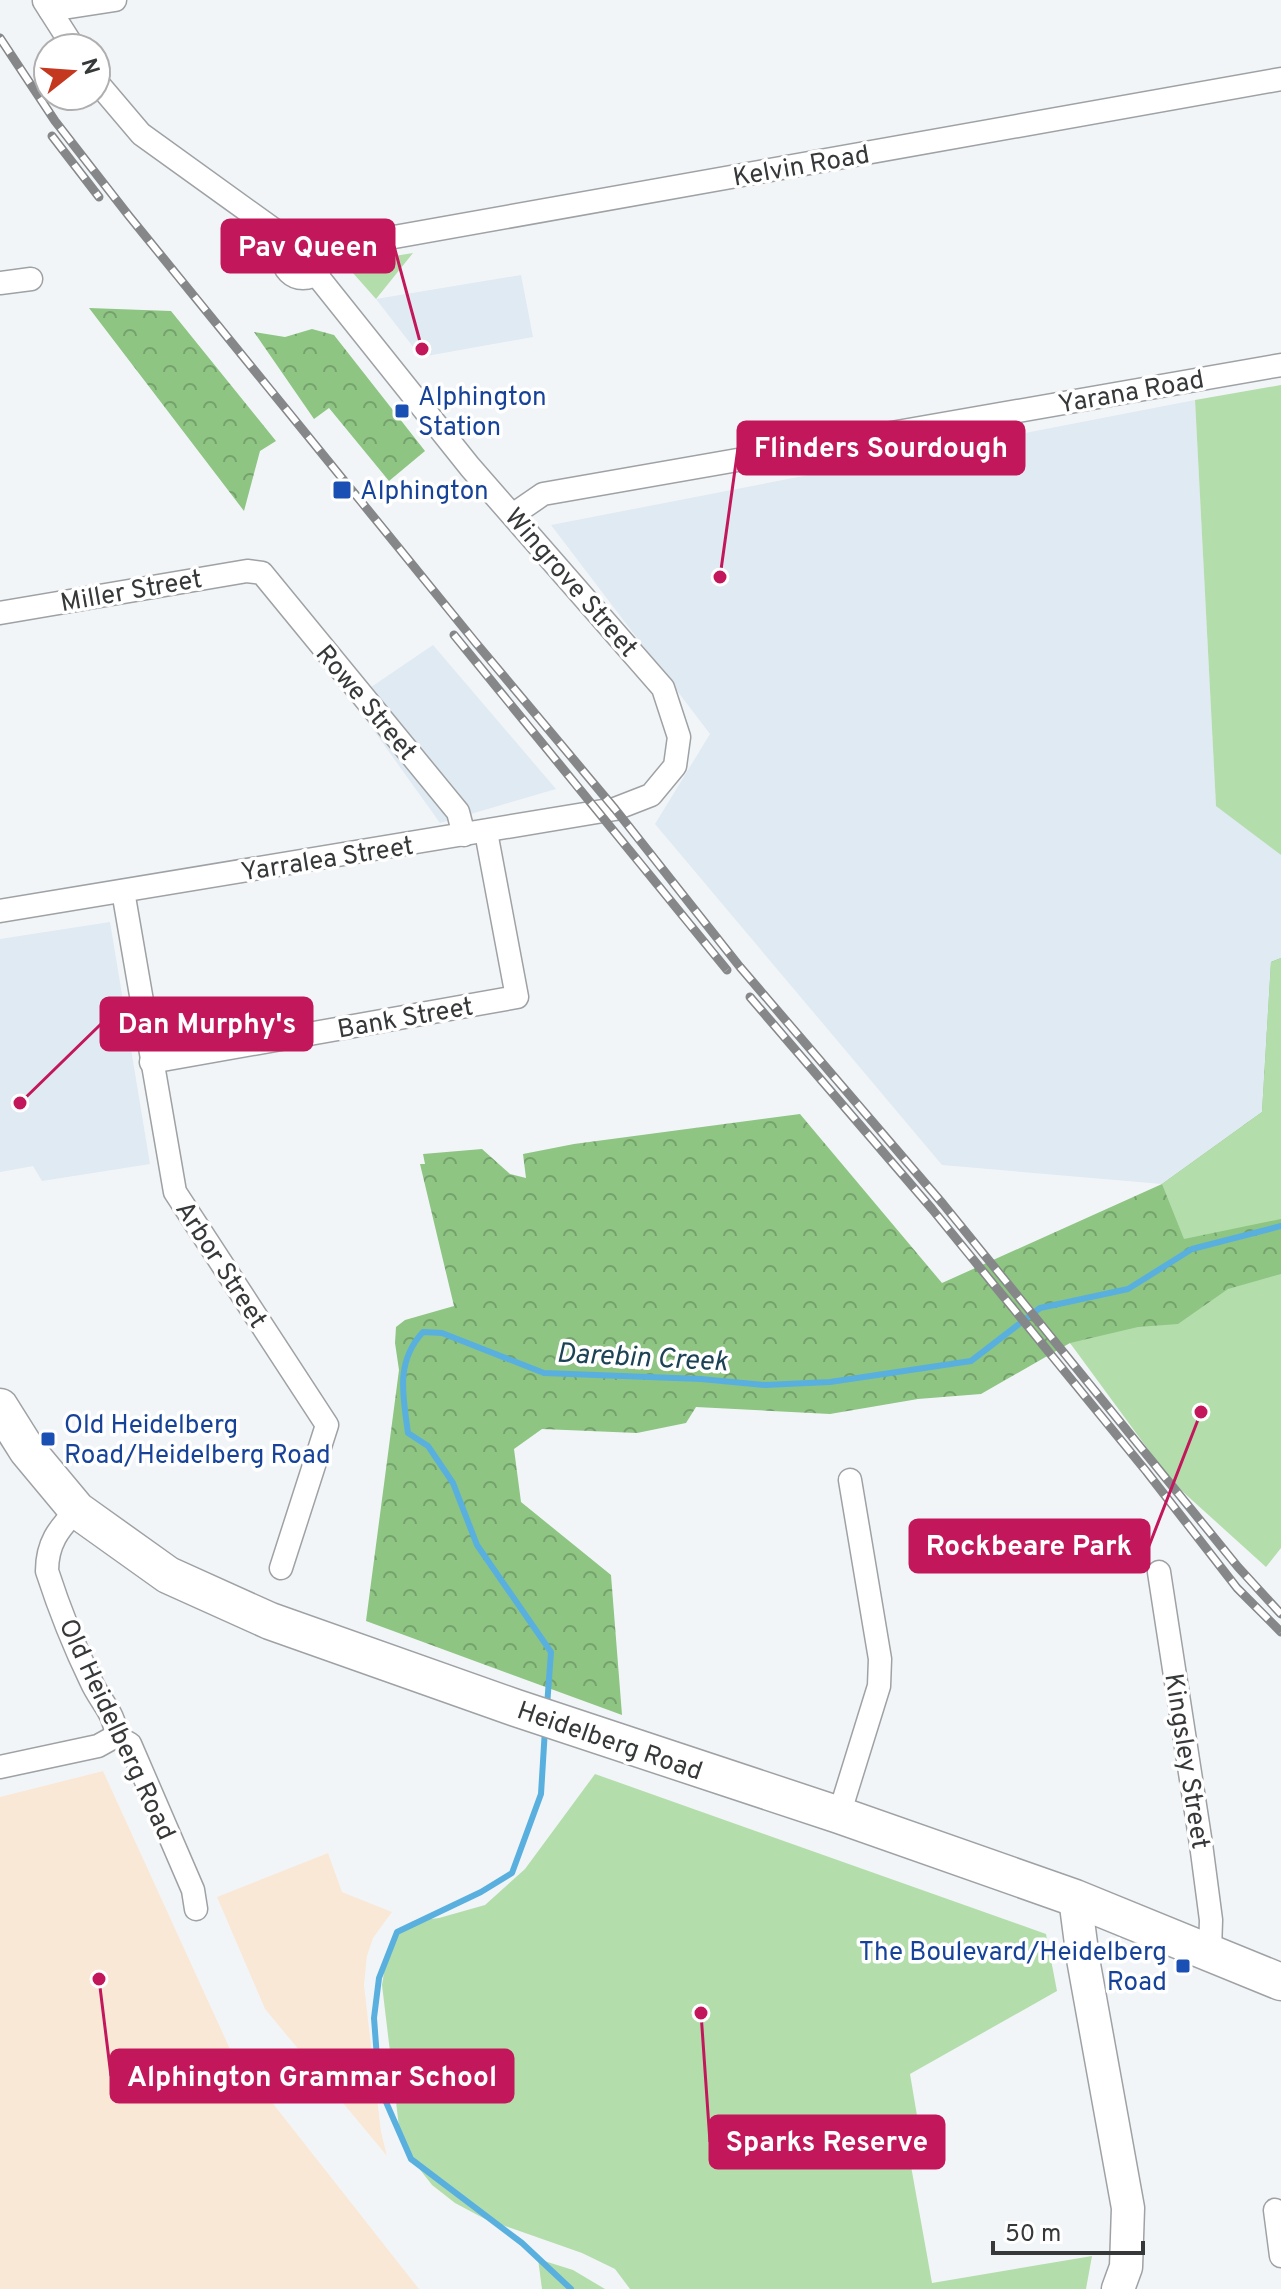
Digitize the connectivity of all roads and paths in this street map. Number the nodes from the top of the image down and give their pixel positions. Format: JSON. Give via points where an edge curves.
{"nodes":[{"id":1,"x":115,"y":0,"type":"edge"},
{"id":2,"x":47,"y":5,"type":"edge"},
{"id":3,"x":64,"y":32,"type":"edge"},
{"id":4,"x":1281,"y":79,"type":"edge"},
{"id":5,"x":112,"y":100,"type":"edge"},
{"id":6,"x":291,"y":242,"type":"junction"},
{"id":7,"x":321,"y":250,"type":"junction"},
{"id":8,"x":315,"y":273,"type":"junction"},
{"id":9,"x":31,"y":279,"type":"dead end"},
{"id":10,"x":0,"y":283,"type":"edge"},
{"id":11,"x":1281,"y":365,"type":"edge"},
{"id":12,"x":514,"y":514,"type":"junction"},
{"id":13,"x":262,"y":573,"type":"joint"},
{"id":14,"x":0,"y":613,"type":"edge"},
{"id":15,"x":651,"y":795,"type":"joint"},
{"id":16,"x":475,"y":833,"type":"junction"},
{"id":17,"x":123,"y":891,"type":"junction"},
{"id":18,"x":0,"y":911,"type":"edge"},
{"id":19,"x":517,"y":997,"type":"joint"},
{"id":20,"x":151,"y":1062,"type":"junction"},
{"id":21,"x":0,"y":1407,"type":"edge"},
{"id":22,"x":850,"y":1480,"type":"dead end"},
{"id":23,"x":77,"y":1510,"type":"junction"},
{"id":24,"x":281,"y":1568,"type":"dead end"},
{"id":25,"x":1159,"y":1572,"type":"dead end"},
{"id":26,"x":116,"y":1736,"type":"junction"},
{"id":27,"x":0,"y":1767,"type":"edge"},
{"id":28,"x":839,"y":1815,"type":"junction"},
{"id":29,"x":1075,"y":1898,"type":"junction"},
{"id":30,"x":196,"y":1909,"type":"dead end"},
{"id":31,"x":1210,"y":1951,"type":"junction"},
{"id":32,"x":1281,"y":1982,"type":"edge"},
{"id":33,"x":1275,"y":2210,"type":"dead end"},
{"id":34,"x":1281,"y":2256,"type":"edge"},
{"id":35,"x":1118,"y":2289,"type":"edge"}],
"edges":[{"from":1,"to":2,"type":"street"},
{"from":2,"to":3,"type":"street"},
{"from":4,"to":7,"type":"street","name":"Kelvin Road"},
{"from":5,"to":6,"type":"street","via":[[141,134]]},
{"from":6,"to":7,"type":"street","via":[[308,239]]},
{"from":6,"to":8,"type":"street","via":[[284,252],[287,270],[298,277]]},
{"from":7,"to":8,"type":"street"},
{"from":8,"to":12,"type":"street","name":"Wingrove Street","via":[[470,467]]},
{"from":9,"to":10,"type":"street"},
{"from":11,"to":12,"type":"street","name":"Yarana Road","via":[[543,494]]},
{"from":12,"to":15,"type":"street","name":"Wingrove Street","via":[[663,688],[679,747],[675,766]]},
{"from":13,"to":14,"type":"street","name":"Miller Street","via":[[247,571]]},
{"from":13,"to":16,"type":"street","name":"Rowe Street"},
{"from":15,"to":16,"type":"street","name":"Yarralea Street","via":[[615,809]]},
{"from":16,"to":17,"type":"street","name":"Yarralea Street"},
{"from":16,"to":19,"type":"street","name":"Rowe Street"},
{"from":17,"to":18,"type":"street","name":"Yarralea Street"},
{"from":17,"to":20,"type":"street","name":"Arbor Street"},
{"from":19,"to":20,"type":"street","name":"Bank Street"},
{"from":20,"to":24,"type":"street","name":"Arbor Street","via":[[179,1201],[327,1425]]},
{"from":21,"to":23,"type":"main road","name":"Heidelberg Road","via":[[27,1450]]},
{"from":22,"to":28,"type":"street","via":[[880,1659],[879,1686]]},
{"from":23,"to":26,"type":"street","name":"Old Heidelberg Road","via":[[58,1528],[47,1553],[47,1571]]},
{"from":23,"to":28,"type":"main road","name":"Heidelberg Road","via":[[168,1575],[270,1621]]},
{"from":25,"to":31,"type":"street","name":"Kingsley Street","via":[[1201,1844]]},
{"from":26,"to":27,"type":"street","via":[[98,1746]]},
{"from":26,"to":30,"type":"street","name":"Old Heidelberg Road","via":[[130,1744],[193,1890]]},
{"from":28,"to":29,"type":"main road","name":"Heidelberg Road"},
{"from":29,"to":31,"type":"main road","name":"Heidelberg Road"},
{"from":29,"to":35,"type":"street","via":[[1128,2208],[1126,2267]]},
{"from":31,"to":32,"type":"main road","name":"Heidelberg Road"},
{"from":33,"to":34,"type":"street"}]}
